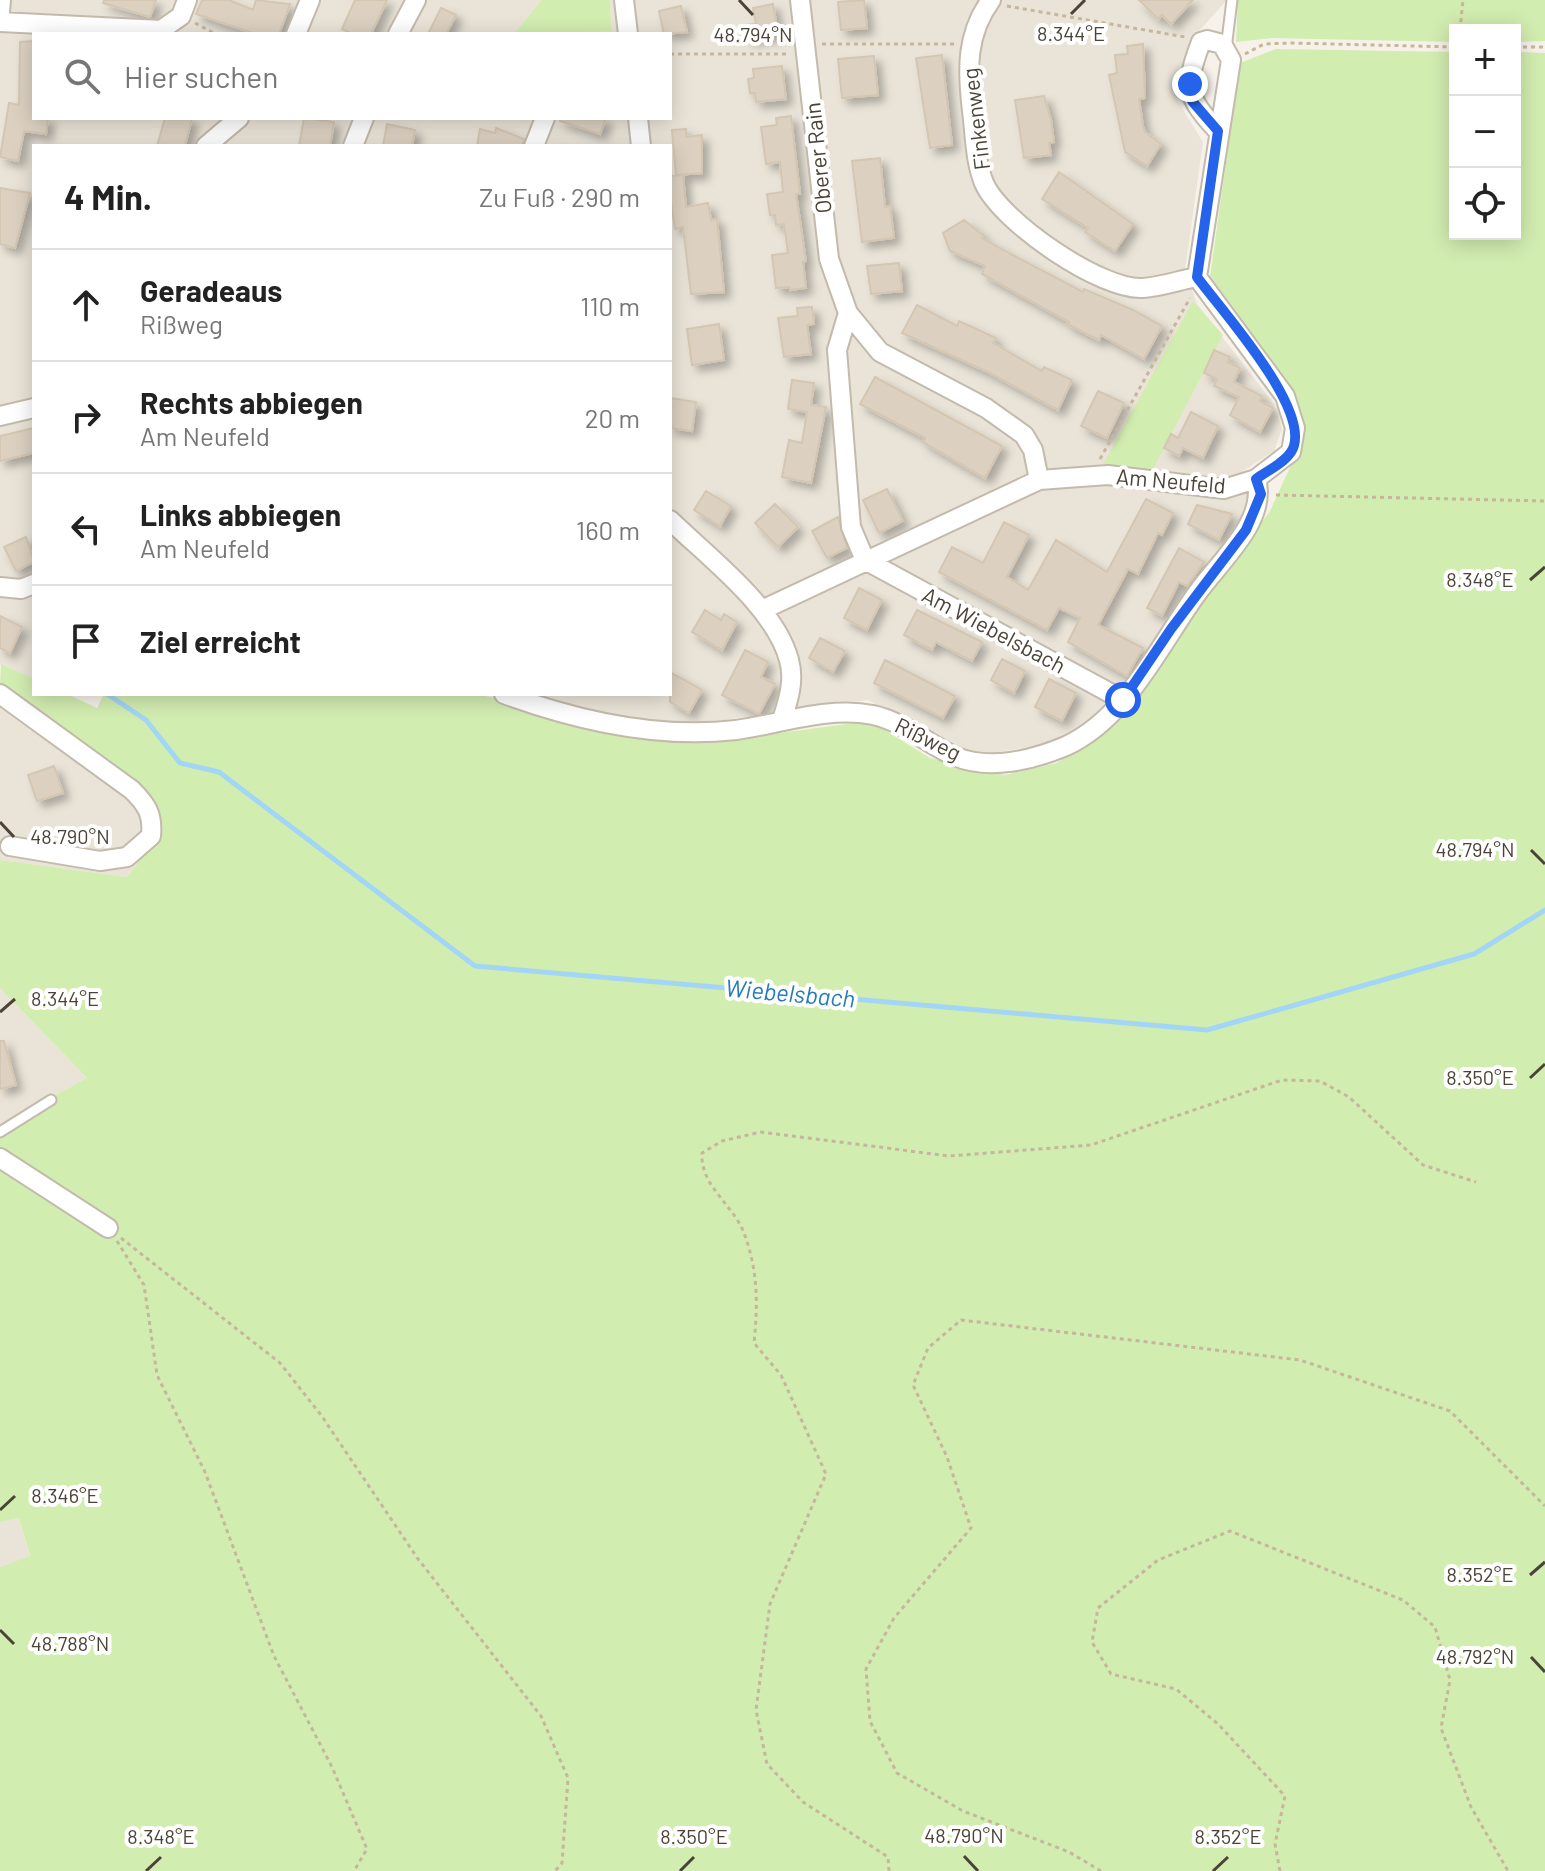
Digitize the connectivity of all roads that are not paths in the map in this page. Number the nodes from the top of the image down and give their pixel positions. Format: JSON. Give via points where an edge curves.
{"nodes":[{"id":1,"x":1,"y":0,"type":"edge"},
{"id":2,"x":310,"y":0,"type":"edge"},
{"id":3,"x":416,"y":0,"type":"edge"},
{"id":4,"x":624,"y":0,"type":"edge"},
{"id":5,"x":800,"y":0,"type":"edge"},
{"id":6,"x":991,"y":0,"type":"edge"},
{"id":7,"x":1232,"y":0,"type":"edge"},
{"id":8,"x":184,"y":8,"type":"edge"},
{"id":9,"x":0,"y":12,"type":"edge"},
{"id":10,"x":0,"y":22,"type":"edge"},
{"id":11,"x":297,"y":32,"type":"edge"},
{"id":12,"x":399,"y":32,"type":"edge"},
{"id":13,"x":628,"y":32,"type":"edge"},
{"id":14,"x":1229,"y":54,"type":"junction"},
{"id":15,"x":237,"y":120,"type":"edge"},
{"id":16,"x":363,"y":120,"type":"edge"},
{"id":17,"x":544,"y":120,"type":"edge"},
{"id":18,"x":638,"y":120,"type":"edge"},
{"id":19,"x":1218,"y":131,"type":"junction"},
{"id":20,"x":208,"y":144,"type":"edge"},
{"id":21,"x":354,"y":144,"type":"edge"},
{"id":22,"x":535,"y":144,"type":"edge"},
{"id":23,"x":641,"y":144,"type":"edge"},
{"id":24,"x":1198,"y":278,"type":"junction"},
{"id":25,"x":848,"y":313,"type":"junction"},
{"id":26,"x":32,"y":408,"type":"edge"},
{"id":27,"x":0,"y":416,"type":"edge"},
{"id":28,"x":1039,"y":480,"type":"junction"},
{"id":29,"x":1258,"y":486,"type":"junction"},
{"id":30,"x":672,"y":522,"type":"edge"},
{"id":31,"x":865,"y":560,"type":"junction"},
{"id":32,"x":32,"y":585,"type":"edge"},
{"id":33,"x":0,"y":587,"type":"edge"},
{"id":34,"x":762,"y":610,"type":"junction"},
{"id":35,"x":0,"y":694,"type":"edge"},
{"id":36,"x":511,"y":696,"type":"edge"},
{"id":37,"x":1123,"y":700,"type":"junction"},
{"id":38,"x":782,"y":720,"type":"junction"},
{"id":39,"x":10,"y":846,"type":"dead end"},
{"id":40,"x":51,"y":1100,"type":"dead end"},
{"id":41,"x":0,"y":1132,"type":"edge"},
{"id":42,"x":0,"y":1158,"type":"edge"},
{"id":43,"x":108,"y":1228,"type":"road end"}],
"edges":[{"from":1,"to":9,"type":"street"},
{"from":2,"to":11,"type":"street"},
{"from":3,"to":12,"type":"street"},
{"from":4,"to":13,"type":"street"},
{"from":5,"to":25,"type":"street","name":"Oberer Rain","via":[[829,259]]},
{"from":6,"to":24,"type":"street","name":"Finkenweg","via":[[974,30],[968,67],[979,170],[994,199],[1050,250],[1124,285],[1142,289]]},
{"from":7,"to":14,"type":"lane"},
{"from":8,"to":10,"type":"street","via":[[161,30]]},
{"from":14,"to":19,"type":"street"},
{"from":14,"to":19,"type":"street","via":[[1218,42],[1201,42],[1190,84],[1192,101]]},
{"from":15,"to":20,"type":"street"},
{"from":16,"to":21,"type":"street"},
{"from":17,"to":22,"type":"street"},
{"from":18,"to":23,"type":"street"},
{"from":19,"to":24,"type":"street"},
{"from":24,"to":29,"type":"street","name":"Am Neufeld","via":[[1292,411],[1296,437],[1291,452]]},
{"from":25,"to":28,"type":"street","name":"Oberer Rain","via":[[880,352],[986,408],[1024,435]]},
{"from":25,"to":31,"type":"street","via":[[837,350],[851,527]]},
{"from":26,"to":27,"type":"street"},
{"from":28,"to":29,"type":"street","name":"Am Neufeld","via":[[1091,476],[1224,489]]},
{"from":28,"to":31,"type":"street","name":"Am Neufeld"},
{"from":29,"to":37,"type":"street","name":"Rißweg","via":[[1246,530]]},
{"from":30,"to":34,"type":"street"},
{"from":31,"to":34,"type":"street","name":"Am Neufeld"},
{"from":31,"to":37,"type":"street","name":"Am Wiebelsbach"},
{"from":32,"to":33,"type":"street"},
{"from":34,"to":38,"type":"street","via":[[789,661],[790,697]]},
{"from":35,"to":39,"type":"street","via":[[132,790],[153,819],[151,836],[127,857],[100,861]]},
{"from":36,"to":38,"type":"street","name":"Rißweg","via":[[598,722],[683,731],[732,730]]},
{"from":37,"to":38,"type":"street","name":"Rißweg","via":[[1087,735],[1018,762],[956,757],[897,722],[872,715]]},
{"from":40,"to":41,"type":"lane"},
{"from":42,"to":43,"type":"street"}]}
